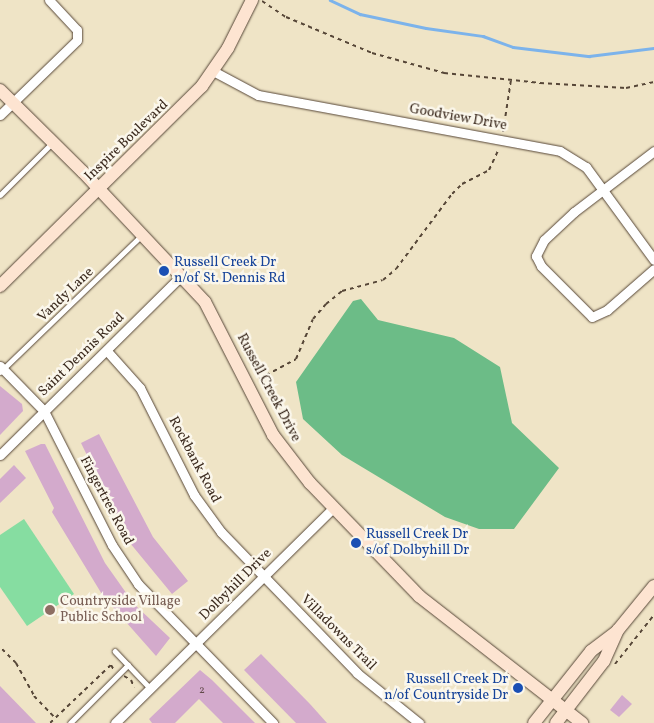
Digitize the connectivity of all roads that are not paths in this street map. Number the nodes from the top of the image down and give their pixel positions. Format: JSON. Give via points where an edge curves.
{"nodes":[{"id":1,"x":49,"y":0,"type":"edge"},
{"id":2,"x":252,"y":0,"type":"edge"},
{"id":3,"x":213,"y":71,"type":"junction"},
{"id":4,"x":0,"y":90,"type":"edge"},
{"id":5,"x":12,"y":102,"type":"junction"},
{"id":6,"x":0,"y":115,"type":"edge"},
{"id":7,"x":52,"y":143,"type":"junction"},
{"id":8,"x":654,"y":151,"type":"edge"},
{"id":9,"x":98,"y":190,"type":"junction"},
{"id":10,"x":603,"y":190,"type":"junction"},
{"id":11,"x":0,"y":195,"type":"edge"},
{"id":12,"x":143,"y":235,"type":"junction"},
{"id":13,"x":654,"y":260,"type":"edge"},
{"id":14,"x":654,"y":270,"type":"edge"},
{"id":15,"x":182,"y":275,"type":"junction"},
{"id":16,"x":0,"y":286,"type":"edge"},
{"id":17,"x":107,"y":351,"type":"junction"},
{"id":18,"x":1,"y":369,"type":"edge"},
{"id":19,"x":44,"y":411,"type":"junction"},
{"id":20,"x":0,"y":455,"type":"edge"},
{"id":21,"x":333,"y":508,"type":"junction"},
{"id":22,"x":263,"y":577,"type":"junction"},
{"id":23,"x":654,"y":586,"type":"edge"},
{"id":24,"x":618,"y":630,"type":"junction"},
{"id":25,"x":196,"y":643,"type":"junction"},
{"id":26,"x":114,"y":652,"type":"dead end"},
{"id":27,"x":128,"y":665,"type":"junction"},
{"id":28,"x":150,"y":688,"type":"junction"},
{"id":29,"x":553,"y":700,"type":"junction"},
{"id":30,"x":566,"y":710,"type":"junction"},
{"id":31,"x":70,"y":723,"type":"edge"},
{"id":32,"x":115,"y":723,"type":"edge"},
{"id":33,"x":273,"y":723,"type":"edge"},
{"id":34,"x":419,"y":723,"type":"edge"},
{"id":35,"x":534,"y":723,"type":"edge"},
{"id":36,"x":556,"y":723,"type":"edge"},
{"id":37,"x":582,"y":723,"type":"edge"}],
"edges":[{"from":1,"to":5,"type":"street","via":[[77,30],[77,40]]},
{"from":2,"to":3,"type":"street","name":"Inspire Boulevard"},
{"from":3,"to":9,"type":"street","name":"Inspire Boulevard","via":[[186,103]]},
{"from":3,"to":10,"type":"street","name":"Goodview Drive","via":[[258,95],[560,151],[586,167]]},
{"from":4,"to":5,"type":"street","name":"Russell Creek Drive"},
{"from":5,"to":6,"type":"street"},
{"from":5,"to":7,"type":"street","name":"Russell Creek Drive"},
{"from":7,"to":9,"type":"street","name":"Russell Creek Drive"},
{"from":7,"to":11,"type":"lane"},
{"from":8,"to":10,"type":"street"},
{"from":9,"to":12,"type":"street","name":"Russell Creek Drive"},
{"from":9,"to":16,"type":"street","name":"Inspire Boulevard"},
{"from":10,"to":13,"type":"street","name":"Goodview Drive"},
{"from":10,"to":14,"type":"street","via":[[540,244],[536,256],[541,266],[592,317],[607,310]]},
{"from":12,"to":15,"type":"street","name":"Russell Creek Drive"},
{"from":12,"to":18,"type":"lane","name":"Vandy Lane"},
{"from":15,"to":17,"type":"street","name":"Saint Dennis Road"},
{"from":15,"to":21,"type":"street","name":"Russell Creek Drive","via":[[218,324],[274,435],[291,461]]},
{"from":17,"to":19,"type":"street","name":"Saint Dennis Road"},
{"from":17,"to":22,"type":"street","name":"Rockbank Road","via":[[140,388],[205,511]]},
{"from":18,"to":19,"type":"street","name":"Fingertree Road"},
{"from":19,"to":20,"type":"street","name":"Saint Dennis Road"},
{"from":19,"to":25,"type":"street","name":"Fingertree Road","via":[[112,545],[138,584]]},
{"from":21,"to":22,"type":"street","name":"Dolbyhill Drive"},
{"from":21,"to":29,"type":"street","name":"Russell Creek Drive","via":[[419,596]]},
{"from":22,"to":25,"type":"street","name":"Dolbyhill Drive"},
{"from":22,"to":34,"type":"street","name":"Villadowns Trail","via":[[357,673]]},
{"from":23,"to":24,"type":"street"},
{"from":24,"to":29,"type":"street","via":[[592,651]]},
{"from":24,"to":30,"type":"street","via":[[604,661]]},
{"from":25,"to":28,"type":"street","name":"Dolbyhill Drive"},
{"from":25,"to":33,"type":"street","name":"Fingertree Road"},
{"from":26,"to":27,"type":"lane"},
{"from":27,"to":28,"type":"lane"},
{"from":27,"to":31,"type":"lane"},
{"from":28,"to":32,"type":"street","name":"Dolbyhill Drive"},
{"from":29,"to":30,"type":"street","name":"Russell Creek Drive"},
{"from":29,"to":35,"type":"street"},
{"from":30,"to":36,"type":"street"},
{"from":30,"to":37,"type":"street","name":"Russell Creek Drive"}]}
